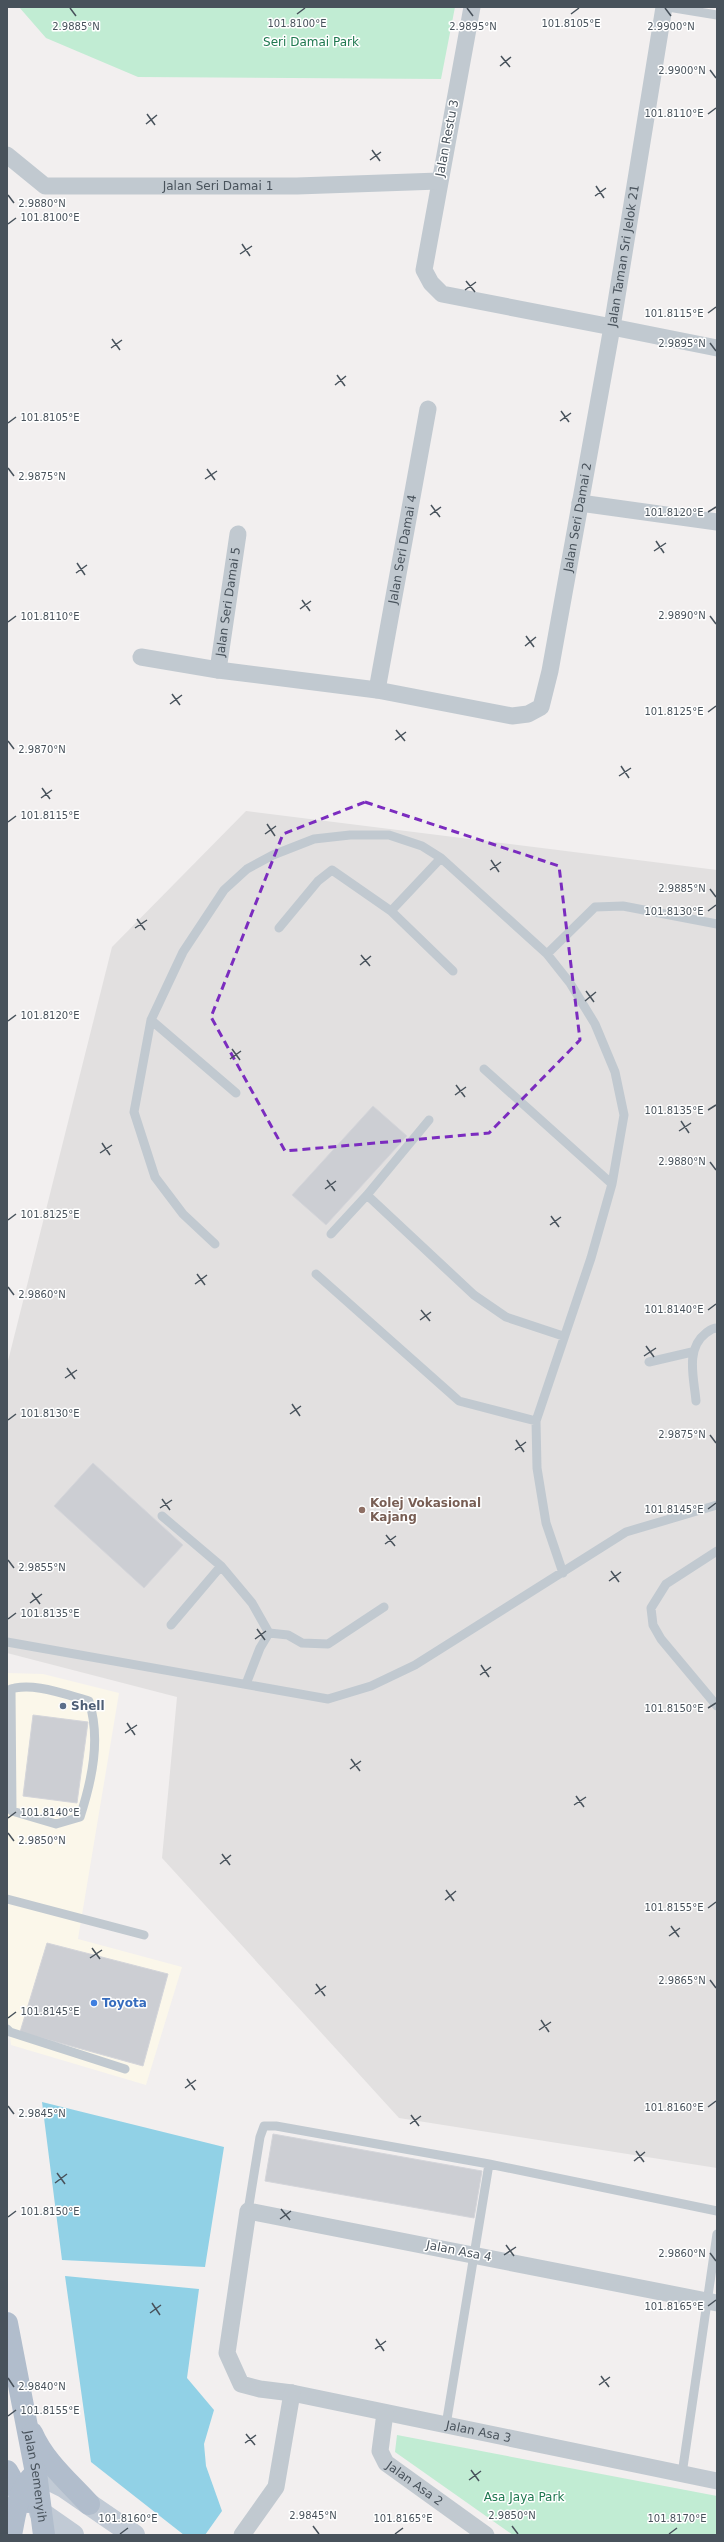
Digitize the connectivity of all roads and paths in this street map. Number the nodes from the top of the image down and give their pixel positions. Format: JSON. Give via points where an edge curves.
{"nodes":[{"id":1,"x":472,"y":7,"type":"edge"},
{"id":2,"x":664,"y":7,"type":"edge"},
{"id":3,"x":668,"y":7,"type":"edge"},
{"id":4,"x":717,"y":15,"type":"edge"},
{"id":5,"x":7,"y":155,"type":"edge"},
{"id":6,"x":439,"y":181,"type":"junction"},
{"id":7,"x":424,"y":270,"type":"joint"},
{"id":8,"x":612,"y":327,"type":"junction"},
{"id":9,"x":717,"y":348,"type":"edge"},
{"id":10,"x":428,"y":409,"type":"dead end"},
{"id":11,"x":580,"y":503,"type":"junction"},
{"id":12,"x":717,"y":522,"type":"edge"},
{"id":13,"x":238,"y":534,"type":"dead end"},
{"id":14,"x":141,"y":657,"type":"dead end"},
{"id":15,"x":218,"y":670,"type":"junction"},
{"id":16,"x":377,"y":690,"type":"junction"},
{"id":17,"x":441,"y":858,"type":"junction"},
{"id":18,"x":390,"y":911,"type":"junction"},
{"id":19,"x":717,"y":924,"type":"edge"},
{"id":20,"x":279,"y":928,"type":"dead end"},
{"id":21,"x":548,"y":954,"type":"junction"},
{"id":22,"x":454,"y":971,"type":"dead end"},
{"id":23,"x":151,"y":1020,"type":"junction"},
{"id":24,"x":484,"y":1069,"type":"dead end"},
{"id":25,"x":236,"y":1093,"type":"dead end"},
{"id":26,"x":428,"y":1120,"type":"dead end"},
{"id":27,"x":612,"y":1184,"type":"junction"},
{"id":28,"x":367,"y":1195,"type":"junction"},
{"id":29,"x":331,"y":1234,"type":"dead end"},
{"id":30,"x":215,"y":1244,"type":"dead end"},
{"id":31,"x":316,"y":1274,"type":"dead end"},
{"id":32,"x":717,"y":1328,"type":"edge"},
{"id":33,"x":563,"y":1336,"type":"junction"},
{"id":34,"x":692,"y":1352,"type":"junction"},
{"id":35,"x":649,"y":1362,"type":"dead end"},
{"id":36,"x":696,"y":1401,"type":"dead end"},
{"id":37,"x":536,"y":1421,"type":"junction"},
{"id":38,"x":717,"y":1506,"type":"edge"},
{"id":39,"x":162,"y":1516,"type":"dead end"},
{"id":40,"x":717,"y":1552,"type":"edge"},
{"id":41,"x":221,"y":1566,"type":"junction"},
{"id":42,"x":563,"y":1573,"type":"junction"},
{"id":43,"x":384,"y":1607,"type":"dead end"},
{"id":44,"x":171,"y":1625,"type":"dead end"},
{"id":45,"x":269,"y":1633,"type":"junction"},
{"id":46,"x":7,"y":1642,"type":"edge"},
{"id":47,"x":246,"y":1684,"type":"junction"},
{"id":48,"x":9,"y":1690,"type":"edge"},
{"id":49,"x":717,"y":1706,"type":"edge"},
{"id":50,"x":7,"y":1899,"type":"edge"},
{"id":51,"x":144,"y":1935,"type":"dead end"},
{"id":52,"x":7,"y":2029,"type":"edge"},
{"id":53,"x":125,"y":2069,"type":"dead end"},
{"id":54,"x":489,"y":2164,"type":"junction"},
{"id":55,"x":717,"y":2210,"type":"edge"},
{"id":56,"x":248,"y":2211,"type":"junction"},
{"id":57,"x":717,"y":2234,"type":"edge"},
{"id":58,"x":474,"y":2254,"type":"junction"},
{"id":59,"x":712,"y":2302,"type":"edge"},
{"id":60,"x":7,"y":2323,"type":"edge"},
{"id":61,"x":292,"y":2393,"type":"junction"},
{"id":62,"x":385,"y":2413,"type":"junction"},
{"id":63,"x":23,"y":2414,"type":"junction"},
{"id":64,"x":446,"y":2425,"type":"junction"},
{"id":65,"x":7,"y":2471,"type":"edge"},
{"id":66,"x":36,"y":2473,"type":"junction"},
{"id":67,"x":682,"y":2474,"type":"junction"},
{"id":68,"x":717,"y":2481,"type":"edge"},
{"id":69,"x":20,"y":2494,"type":"junction"},
{"id":70,"x":89,"y":2504,"type":"junction"},
{"id":71,"x":40,"y":2512,"type":"junction"},
{"id":72,"x":7,"y":2520,"type":"edge"},
{"id":73,"x":10,"y":2535,"type":"edge"},
{"id":74,"x":44,"y":2535,"type":"edge"},
{"id":75,"x":73,"y":2535,"type":"edge"},
{"id":76,"x":134,"y":2535,"type":"edge"},
{"id":77,"x":242,"y":2535,"type":"edge"},
{"id":78,"x":486,"y":2535,"type":"edge"}],
"edges":[{"from":1,"to":6,"type":"street","name":"Jalan Restu 3"},
{"from":2,"to":8,"type":"street","name":"Jalan Taman Sri Jelok 21"},
{"from":3,"to":4,"type":"lane"},
{"from":5,"to":6,"type":"street","name":"Jalan Seri Damai 1","via":[[45,186],[297,186]]},
{"from":6,"to":7,"type":"street","name":"Jalan Restu 3"},
{"from":7,"to":8,"type":"street","name":"Jalan Taman Sri Jelok 21","via":[[431,283],[442,294]]},
{"from":8,"to":9,"type":"street"},
{"from":8,"to":11,"type":"street","name":"Jalan Seri Damai 2"},
{"from":10,"to":16,"type":"street","name":"Jalan Seri Damai 4"},
{"from":11,"to":12,"type":"street"},
{"from":11,"to":16,"type":"street","name":"Jalan Seri Damai 2","via":[[550,671],[541,707],[528,714],[512,716]]},
{"from":13,"to":15,"type":"street","name":"Jalan Seri Damai 5"},
{"from":14,"to":15,"type":"street"},
{"from":15,"to":16,"type":"street"},
{"from":17,"to":18,"type":"lane"},
{"from":17,"to":21,"type":"lane"},
{"from":17,"to":23,"type":"lane","via":[[422,846],[389,835],[314,838],[273,854],[247,870],[224,890],[183,952]]},
{"from":18,"to":20,"type":"lane","via":[[332,870],[318,881]]},
{"from":18,"to":22,"type":"lane"},
{"from":19,"to":21,"type":"lane","via":[[623,906],[595,907]]},
{"from":21,"to":27,"type":"lane","via":[[570,983],[595,1024],[615,1072],[624,1115]]},
{"from":23,"to":25,"type":"lane"},
{"from":23,"to":30,"type":"lane","via":[[134,1112],[155,1176],[183,1214]]},
{"from":24,"to":27,"type":"lane"},
{"from":26,"to":28,"type":"lane"},
{"from":27,"to":33,"type":"lane","via":[[591,1258]]},
{"from":28,"to":29,"type":"lane"},
{"from":28,"to":33,"type":"lane","via":[[474,1295],[506,1317]]},
{"from":31,"to":37,"type":"lane","via":[[459,1401]]},
{"from":32,"to":34,"type":"lane","via":[[699,1338]]},
{"from":33,"to":37,"type":"lane"},
{"from":34,"to":35,"type":"lane"},
{"from":34,"to":36,"type":"lane"},
{"from":37,"to":42,"type":"lane","via":[[537,1468],[546,1523]]},
{"from":38,"to":42,"type":"lane","via":[[626,1532]]},
{"from":39,"to":41,"type":"lane"},
{"from":40,"to":49,"type":"lane","via":[[666,1584],[651,1608],[653,1625],[661,1639]]},
{"from":41,"to":44,"type":"lane"},
{"from":41,"to":45,"type":"lane","via":[[252,1603]]},
{"from":42,"to":47,"type":"lane","via":[[415,1666],[371,1686],[328,1699]]},
{"from":43,"to":45,"type":"lane","via":[[328,1644],[302,1644],[288,1635]]},
{"from":45,"to":47,"type":"lane","via":[[260,1648]]},
{"from":46,"to":47,"type":"lane"},
{"from":48,"to":48,"type":"lane","via":[[40,1688],[89,1701],[96,1721],[90,1785],[80,1817],[56,1824],[12,1812]]},
{"from":50,"to":51,"type":"lane"},
{"from":52,"to":53,"type":"lane"},
{"from":54,"to":55,"type":"lane"},
{"from":54,"to":56,"type":"lane","via":[[264,2126],[260,2136]]},
{"from":54,"to":58,"type":"lane"},
{"from":56,"to":58,"type":"street","name":"Jalan Asa 4"},
{"from":56,"to":61,"type":"street","name":"Jalan Asa 3","via":[[227,2354],[240,2384]]},
{"from":57,"to":59,"type":"lane"},
{"from":58,"to":59,"type":"street","name":"Jalan Asa 4"},
{"from":58,"to":64,"type":"lane"},
{"from":59,"to":67,"type":"lane"},
{"from":60,"to":63,"type":"main road","name":"Jalan Semenyih"},
{"from":61,"to":62,"type":"street","name":"Jalan Asa 3"},
{"from":61,"to":77,"type":"street","via":[[276,2487]]},
{"from":62,"to":64,"type":"street","name":"Jalan Asa 3"},
{"from":62,"to":78,"type":"street","name":"Jalan Asa 2","via":[[380,2451],[386,2463]]},
{"from":63,"to":66,"type":"main road","name":"Jalan Semenyih"},
{"from":63,"to":70,"type":"main road","via":[[37,2444]]},
{"from":64,"to":67,"type":"street","name":"Jalan Asa 3"},
{"from":65,"to":69,"type":"main road"},
{"from":66,"to":69,"type":"main road","via":[[26,2482]]},
{"from":66,"to":70,"type":"street","via":[[64,2487]]},
{"from":66,"to":71,"type":"main road","name":"Jalan Semenyih"},
{"from":67,"to":68,"type":"street","name":"Jalan Asa 3"},
{"from":69,"to":71,"type":"main road"},
{"from":69,"to":73,"type":"main road"},
{"from":70,"to":76,"type":"street"},
{"from":71,"to":74,"type":"main road","name":"Jalan Semenyih"},
{"from":71,"to":75,"type":"street"},
{"from":72,"to":73,"type":"main road"}]}
